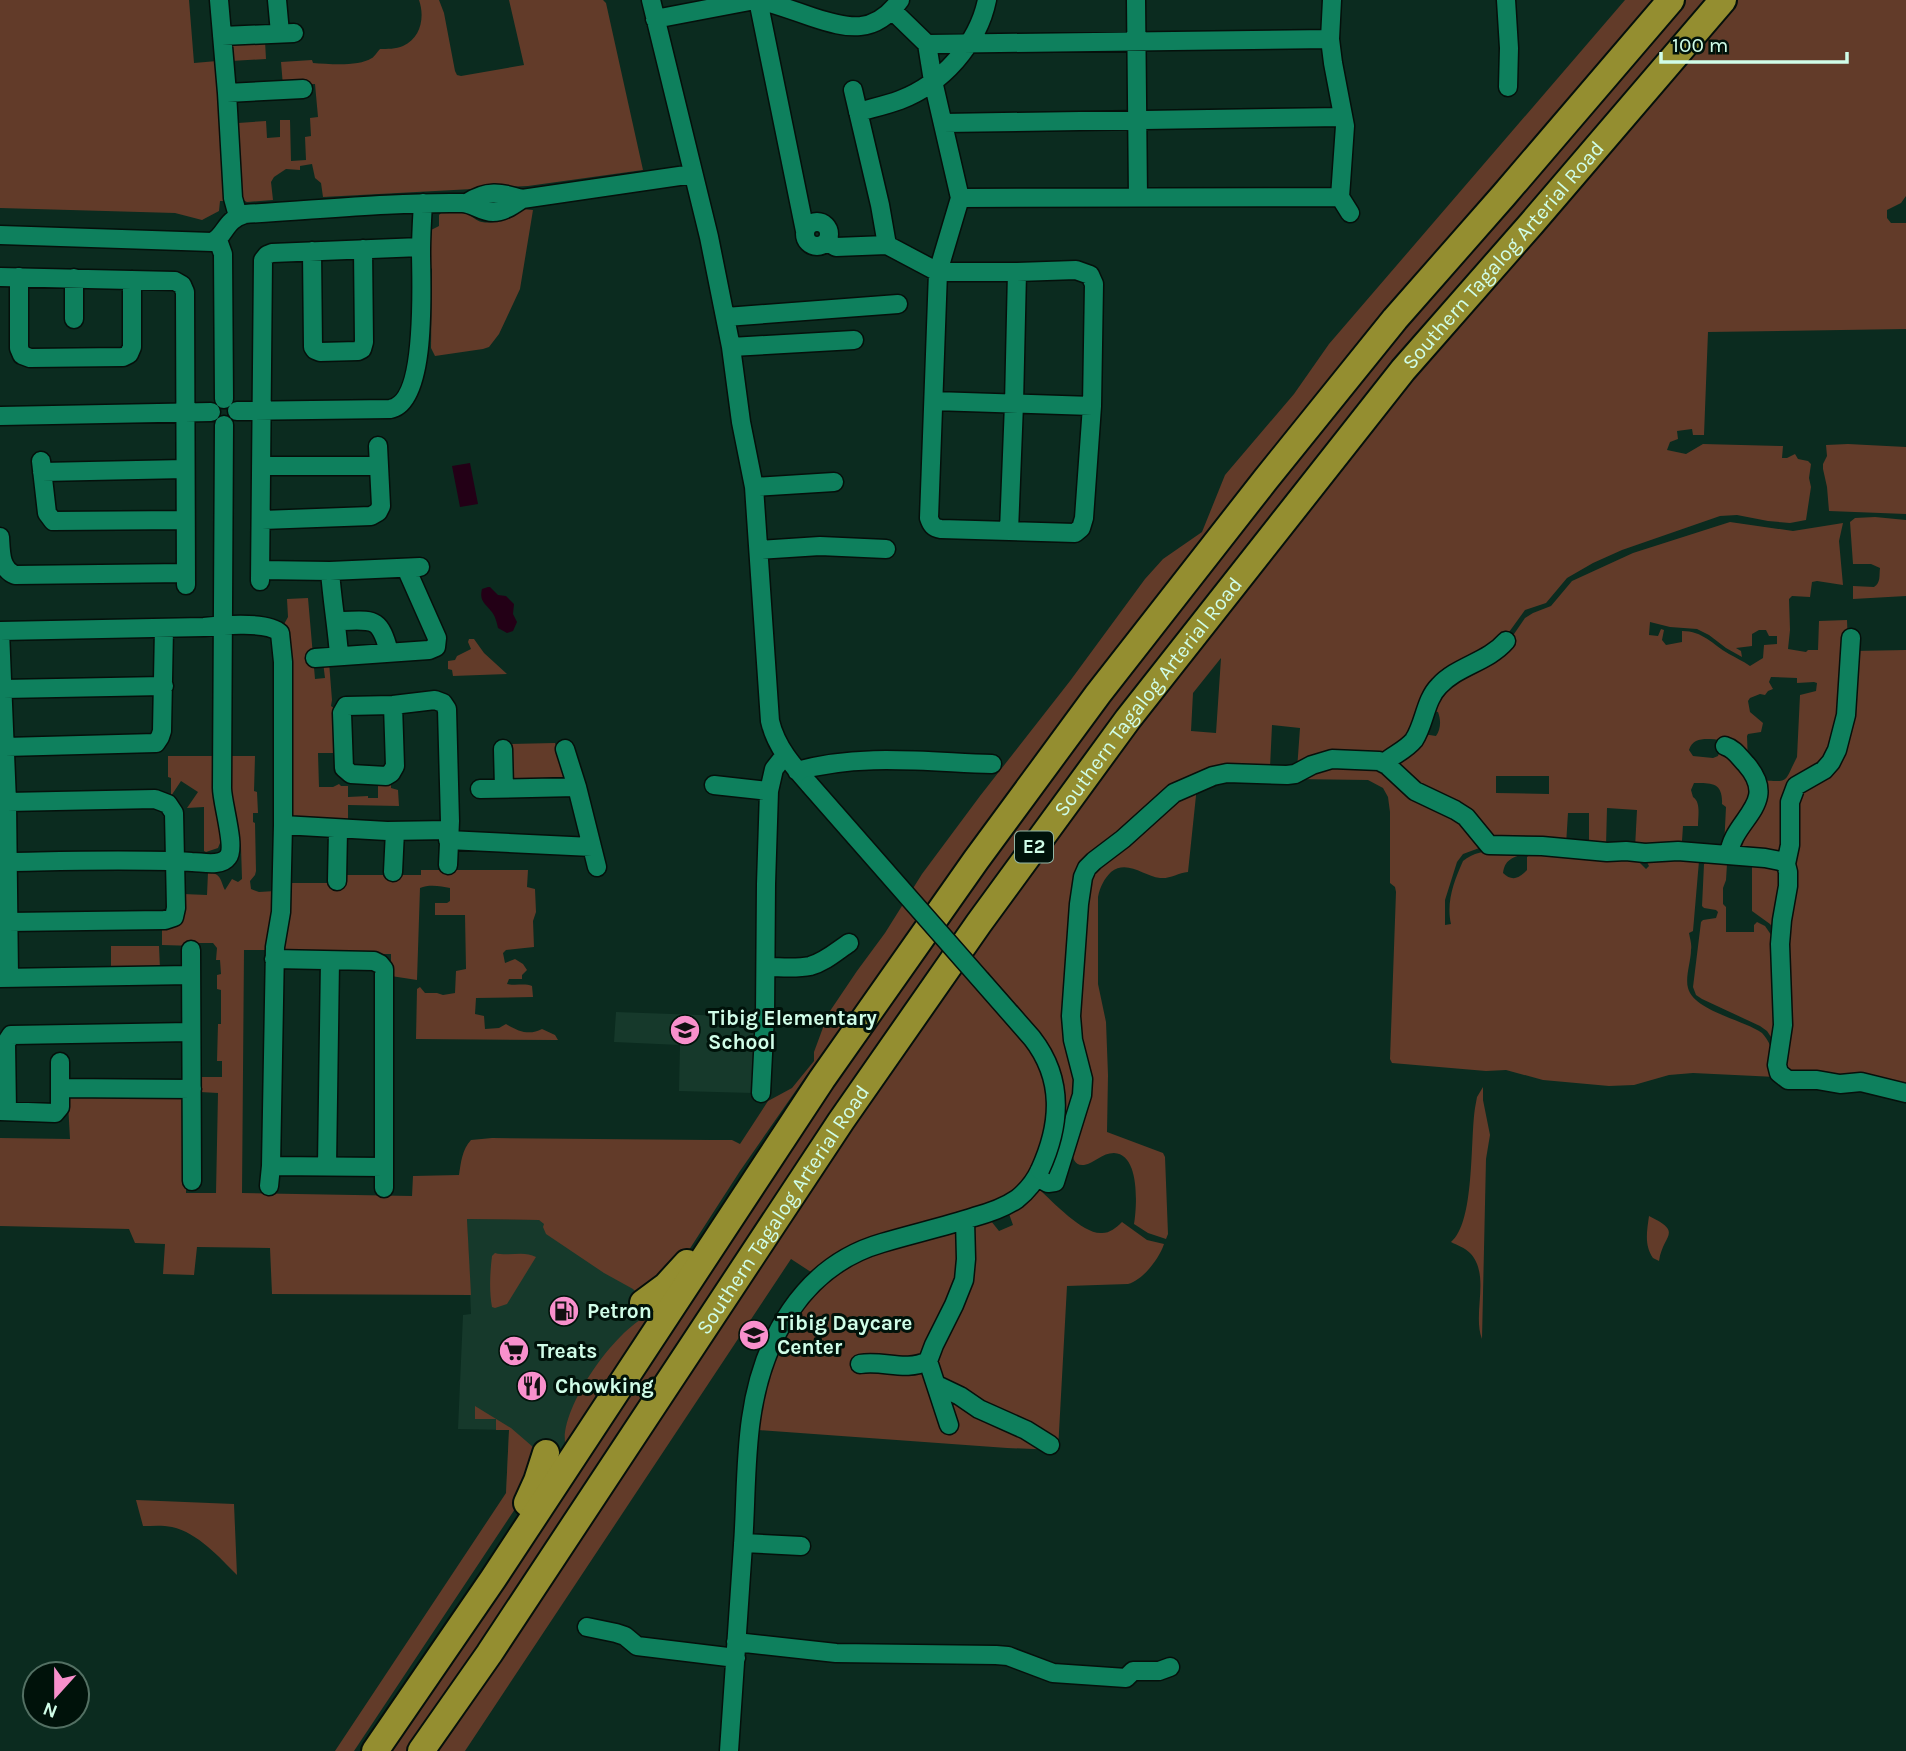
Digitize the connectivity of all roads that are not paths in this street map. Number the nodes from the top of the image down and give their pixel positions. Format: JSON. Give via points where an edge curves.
{"nodes":[{"id":1,"x":219,"y":0,"type":"edge"},
{"id":2,"x":277,"y":0,"type":"edge"},
{"id":3,"x":651,"y":0,"type":"edge"},
{"id":4,"x":758,"y":0,"type":"edge"},
{"id":5,"x":987,"y":0,"type":"edge"},
{"id":6,"x":1136,"y":0,"type":"edge"},
{"id":7,"x":1332,"y":0,"type":"edge"},
{"id":8,"x":1506,"y":0,"type":"edge"},
{"id":9,"x":1671,"y":0,"type":"edge"},
{"id":10,"x":1723,"y":0,"type":"edge"},
{"id":11,"x":716,"y":4,"type":"edge"},
{"id":12,"x":896,"y":5,"type":"edge"},
{"id":13,"x":655,"y":19,"type":"junction"},
{"id":14,"x":222,"y":36,"type":"junction"},
{"id":15,"x":1330,"y":39,"type":"junction"},
{"id":16,"x":1138,"y":42,"type":"junction"},
{"id":17,"x":927,"y":44,"type":"junction"},
{"id":18,"x":968,"y":45,"type":"junction"},
{"id":19,"x":933,"y":81,"type":"junction"},
{"id":20,"x":1508,"y":87,"type":"dead end"},
{"id":21,"x":303,"y":89,"type":"dead end"},
{"id":22,"x":853,"y":90,"type":"dead end"},
{"id":23,"x":227,"y":93,"type":"junction"},
{"id":24,"x":858,"y":111,"type":"junction"},
{"id":25,"x":1343,"y":117,"type":"junction"},
{"id":26,"x":1138,"y":120,"type":"junction"},
{"id":27,"x":943,"y":123,"type":"junction"},
{"id":28,"x":693,"y":174,"type":"junction"},
{"id":29,"x":1138,"y":197,"type":"junction"},
{"id":30,"x":960,"y":198,"type":"junction"},
{"id":31,"x":423,"y":203,"type":"junction"},
{"id":32,"x":238,"y":216,"type":"junction"},
{"id":33,"x":0,"y":235,"type":"edge"},
{"id":34,"x":218,"y":240,"type":"junction"},
{"id":35,"x":887,"y":245,"type":"junction"},
{"id":36,"x":421,"y":247,"type":"junction"},
{"id":37,"x":363,"y":249,"type":"junction"},
{"id":38,"x":312,"y":251,"type":"junction"},
{"id":39,"x":938,"y":272,"type":"junction"},
{"id":40,"x":1017,"y":272,"type":"junction"},
{"id":41,"x":0,"y":277,"type":"edge"},
{"id":42,"x":19,"y":277,"type":"junction"},
{"id":43,"x":74,"y":278,"type":"junction"},
{"id":44,"x":132,"y":280,"type":"junction"},
{"id":45,"x":898,"y":304,"type":"dead end"},
{"id":46,"x":726,"y":317,"type":"junction"},
{"id":47,"x":74,"y":319,"type":"dead end"},
{"id":48,"x":855,"y":340,"type":"dead end"},
{"id":49,"x":731,"y":347,"type":"junction"},
{"id":50,"x":934,"y":401,"type":"junction"},
{"id":51,"x":1014,"y":404,"type":"junction"},
{"id":52,"x":1091,"y":406,"type":"junction"},
{"id":53,"x":261,"y":411,"type":"junction"},
{"id":54,"x":184,"y":412,"type":"junction"},
{"id":55,"x":224,"y":412,"type":"junction"},
{"id":56,"x":0,"y":416,"type":"edge"},
{"id":57,"x":378,"y":446,"type":"dead end"},
{"id":58,"x":261,"y":466,"type":"junction"},
{"id":59,"x":379,"y":466,"type":"junction"},
{"id":60,"x":185,"y":469,"type":"junction"},
{"id":61,"x":834,"y":482,"type":"dead end"},
{"id":62,"x":754,"y":487,"type":"junction"},
{"id":63,"x":185,"y":520,"type":"junction"},
{"id":64,"x":262,"y":520,"type":"junction"},
{"id":65,"x":1009,"y":531,"type":"junction"},
{"id":66,"x":0,"y":537,"type":"edge"},
{"id":67,"x":886,"y":549,"type":"dead end"},
{"id":68,"x":759,"y":550,"type":"junction"},
{"id":69,"x":330,"y":571,"type":"junction"},
{"id":70,"x":336,"y":621,"type":"junction"},
{"id":71,"x":222,"y":625,"type":"junction"},
{"id":72,"x":164,"y":628,"type":"junction"},
{"id":73,"x":0,"y":631,"type":"edge"},
{"id":74,"x":1851,"y":638,"type":"dead end"},
{"id":75,"x":1506,"y":641,"type":"dead end"},
{"id":76,"x":389,"y":652,"type":"junction"},
{"id":77,"x":339,"y":655,"type":"junction"},
{"id":78,"x":316,"y":658,"type":"dead end"},
{"id":79,"x":164,"y":686,"type":"junction"},
{"id":80,"x":3,"y":689,"type":"junction"},
{"id":81,"x":393,"y":705,"type":"junction"},
{"id":82,"x":1725,"y":746,"type":"dead end"},
{"id":83,"x":5,"y":747,"type":"junction"},
{"id":84,"x":503,"y":748,"type":"dead end"},
{"id":85,"x":565,"y":748,"type":"dead end"},
{"id":86,"x":785,"y":755,"type":"junction"},
{"id":87,"x":1384,"y":763,"type":"junction"},
{"id":88,"x":992,"y":764,"type":"dead end"},
{"id":89,"x":797,"y":771,"type":"junction"},
{"id":90,"x":714,"y":785,"type":"dead end"},
{"id":91,"x":577,"y":787,"type":"junction"},
{"id":92,"x":504,"y":788,"type":"junction"},
{"id":93,"x":480,"y":789,"type":"dead end"},
{"id":94,"x":769,"y":791,"type":"junction"},
{"id":95,"x":6,"y":802,"type":"junction"},
{"id":96,"x":283,"y":825,"type":"junction"},
{"id":97,"x":338,"y":830,"type":"junction"},
{"id":98,"x":395,"y":831,"type":"junction"},
{"id":99,"x":449,"y":835,"type":"junction"},
{"id":100,"x":592,"y":847,"type":"junction"},
{"id":101,"x":1729,"y":855,"type":"junction"},
{"id":102,"x":175,"y":861,"type":"junction"},
{"id":103,"x":8,"y":862,"type":"junction"},
{"id":104,"x":1786,"y":864,"type":"junction"},
{"id":105,"x":448,"y":865,"type":"dead end"},
{"id":106,"x":597,"y":867,"type":"dead end"},
{"id":107,"x":393,"y":872,"type":"dead end"},
{"id":108,"x":337,"y":881,"type":"dead end"},
{"id":109,"x":8,"y":922,"type":"junction"},
{"id":110,"x":849,"y":943,"type":"dead end"},
{"id":111,"x":191,"y":950,"type":"dead end"},
{"id":112,"x":274,"y":959,"type":"junction"},
{"id":113,"x":330,"y":961,"type":"junction"},
{"id":114,"x":766,"y":967,"type":"junction"},
{"id":115,"x":191,"y":975,"type":"junction"},
{"id":116,"x":4,"y":978,"type":"edge"},
{"id":117,"x":863,"y":1022,"type":"junction"},
{"id":118,"x":191,"y":1032,"type":"junction"},
{"id":119,"x":60,"y":1062,"type":"dead end"},
{"id":120,"x":60,"y":1088,"type":"junction"},
{"id":121,"x":191,"y":1089,"type":"junction"},
{"id":122,"x":761,"y":1093,"type":"dead end"},
{"id":123,"x":1906,"y":1093,"type":"edge"},
{"id":124,"x":4,"y":1111,"type":"edge"},
{"id":125,"x":271,"y":1166,"type":"junction"},
{"id":126,"x":327,"y":1166,"type":"junction"},
{"id":127,"x":384,"y":1167,"type":"junction"},
{"id":128,"x":1038,"y":1173,"type":"junction"},
{"id":129,"x":192,"y":1181,"type":"dead end"},
{"id":130,"x":269,"y":1186,"type":"dead end"},
{"id":131,"x":384,"y":1188,"type":"dead end"},
{"id":132,"x":965,"y":1220,"type":"junction"},
{"id":133,"x":643,"y":1303,"type":"dead end"},
{"id":134,"x":928,"y":1361,"type":"junction"},
{"id":135,"x":860,"y":1364,"type":"dead end"},
{"id":136,"x":937,"y":1385,"type":"junction"},
{"id":137,"x":949,"y":1425,"type":"dead end"},
{"id":138,"x":1050,"y":1445,"type":"dead end"},
{"id":139,"x":546,"y":1452,"type":"dead end"},
{"id":140,"x":743,"y":1543,"type":"junction"},
{"id":141,"x":801,"y":1546,"type":"dead end"},
{"id":142,"x":587,"y":1627,"type":"dead end"},
{"id":143,"x":736,"y":1650,"type":"junction"},
{"id":144,"x":1170,"y":1667,"type":"dead end"},
{"id":145,"x":368,"y":1751,"type":"edge"},
{"id":146,"x":375,"y":1751,"type":"edge"},
{"id":147,"x":421,"y":1751,"type":"edge"},
{"id":148,"x":729,"y":1751,"type":"edge"}],
"edges":[{"from":1,"to":14,"type":"street"},
{"from":2,"to":14,"type":"street","via":[[287,33]]},
{"from":3,"to":13,"type":"street"},
{"from":4,"to":11,"type":"street"},
{"from":4,"to":12,"type":"street","via":[[850,27],[874,22]]},
{"from":4,"to":35,"type":"street","via":[[805,231],[820,223],[829,230],[827,242],[836,247]]},
{"from":5,"to":18,"type":"street"},
{"from":6,"to":16,"type":"street"},
{"from":7,"to":15,"type":"street"},
{"from":8,"to":20,"type":"street"},
{"from":9,"to":117,"type":"highway","name":"Southern Tagalog Arterial Road","number":"E2","via":[[1395,319],[1266,479],[1082,716]]},
{"from":10,"to":147,"type":"highway","name":"Southern Tagalog Arterial Road","number":"E2","via":[[1403,370],[1120,729],[835,1130]]},
{"from":11,"to":13,"type":"street"},
{"from":12,"to":17,"type":"street"},
{"from":13,"to":28,"type":"street"},
{"from":14,"to":23,"type":"street"},
{"from":15,"to":16,"type":"street"},
{"from":15,"to":25,"type":"street"},
{"from":16,"to":18,"type":"street"},
{"from":16,"to":26,"type":"street"},
{"from":17,"to":18,"type":"street"},
{"from":17,"to":19,"type":"street"},
{"from":18,"to":19,"type":"street"},
{"from":19,"to":24,"type":"street","via":[[899,100]]},
{"from":19,"to":27,"type":"street"},
{"from":21,"to":23,"type":"street"},
{"from":22,"to":24,"type":"street"},
{"from":23,"to":32,"type":"street"},
{"from":24,"to":35,"type":"street"},
{"from":25,"to":26,"type":"street"},
{"from":25,"to":29,"type":"street","via":[[1345,205]]},
{"from":26,"to":27,"type":"street"},
{"from":26,"to":29,"type":"street"},
{"from":27,"to":30,"type":"street"},
{"from":28,"to":31,"type":"street","via":[[522,199],[494,212],[467,203]]},
{"from":28,"to":46,"type":"street"},
{"from":29,"to":30,"type":"street"},
{"from":30,"to":39,"type":"street"},
{"from":31,"to":32,"type":"street"},
{"from":31,"to":36,"type":"street"},
{"from":32,"to":34,"type":"street"},
{"from":33,"to":34,"type":"street"},
{"from":34,"to":55,"type":"street","via":[[223,254]]},
{"from":35,"to":39,"type":"street"},
{"from":36,"to":37,"type":"street"},
{"from":36,"to":53,"type":"street","via":[[419,351],[401,405],[390,410]]},
{"from":37,"to":38,"type":"street"},
{"from":37,"to":38,"type":"street","via":[[364,342],[358,351],[320,352],[313,347]]},
{"from":38,"to":53,"type":"street","via":[[270,253],[263,260]]},
{"from":39,"to":40,"type":"street"},
{"from":39,"to":50,"type":"street"},
{"from":40,"to":51,"type":"street"},
{"from":40,"to":52,"type":"street","via":[[1076,270],[1090,275],[1094,284]]},
{"from":41,"to":42,"type":"street"},
{"from":42,"to":43,"type":"street"},
{"from":42,"to":44,"type":"street","via":[[19,348],[30,359],[129,354]]},
{"from":43,"to":44,"type":"street"},
{"from":43,"to":47,"type":"street"},
{"from":44,"to":54,"type":"street","via":[[175,281],[184,289]]},
{"from":45,"to":46,"type":"street"},
{"from":46,"to":49,"type":"street"},
{"from":48,"to":49,"type":"street"},
{"from":49,"to":62,"type":"street"},
{"from":50,"to":51,"type":"street"},
{"from":50,"to":65,"type":"street","via":[[931,523],[941,529]]},
{"from":51,"to":52,"type":"street"},
{"from":51,"to":65,"type":"street"},
{"from":52,"to":65,"type":"street","via":[[1081,528],[1069,534]]},
{"from":53,"to":55,"type":"street"},
{"from":53,"to":58,"type":"street"},
{"from":54,"to":55,"type":"street"},
{"from":54,"to":56,"type":"street"},
{"from":54,"to":60,"type":"street"},
{"from":55,"to":71,"type":"street"},
{"from":57,"to":59,"type":"street"},
{"from":58,"to":59,"type":"street"},
{"from":58,"to":64,"type":"street"},
{"from":59,"to":64,"type":"street","via":[[381,506],[373,516]]},
{"from":60,"to":63,"type":"street"},
{"from":60,"to":63,"type":"street","via":[[42,466],[47,513],[53,521]]},
{"from":61,"to":62,"type":"street"},
{"from":62,"to":68,"type":"street"},
{"from":63,"to":66,"type":"street","via":[[186,579],[15,575],[4,568]]},
{"from":64,"to":69,"type":"street","via":[[261,576]]},
{"from":67,"to":68,"type":"street","via":[[820,546]]},
{"from":68,"to":86,"type":"street","via":[[770,721]]},
{"from":69,"to":70,"type":"street"},
{"from":69,"to":76,"type":"street","via":[[413,567],[438,643],[429,650]]},
{"from":70,"to":76,"type":"street","via":[[379,625]]},
{"from":70,"to":77,"type":"street"},
{"from":71,"to":72,"type":"street"},
{"from":71,"to":96,"type":"street","via":[[271,627],[281,635]]},
{"from":71,"to":102,"type":"street","via":[[222,788],[230,854],[219,863]]},
{"from":72,"to":73,"type":"street"},
{"from":72,"to":79,"type":"street"},
{"from":73,"to":80,"type":"street"},
{"from":74,"to":104,"type":"street","via":[[1841,736],[1828,766],[1793,792]]},
{"from":75,"to":87,"type":"street","via":[[1439,685],[1414,739]]},
{"from":76,"to":77,"type":"street"},
{"from":77,"to":78,"type":"street"},
{"from":79,"to":80,"type":"street"},
{"from":79,"to":83,"type":"street","via":[[162,731],[153,744]]},
{"from":80,"to":83,"type":"street"},
{"from":81,"to":81,"type":"street","via":[[395,766],[391,773],[345,771],[343,710],[349,705]]},
{"from":81,"to":99,"type":"street","via":[[435,700],[445,705]]},
{"from":82,"to":101,"type":"street","via":[[1752,772],[1759,793]]},
{"from":83,"to":95,"type":"street"},
{"from":84,"to":92,"type":"street"},
{"from":85,"to":91,"type":"street"},
{"from":86,"to":89,"type":"street"},
{"from":86,"to":94,"type":"street","via":[[774,769]]},
{"from":87,"to":101,"type":"street","via":[[1415,792],[1466,817],[1489,845]]},
{"from":87,"to":128,"type":"street","via":[[1332,759],[1292,775],[1213,776],[1174,793],[1087,868],[1080,894],[1071,1016],[1083,1095],[1055,1182],[1048,1183]]},
{"from":88,"to":89,"type":"street","via":[[865,761]]},
{"from":89,"to":128,"type":"street","bridge":true,"via":[[1042,1052],[1057,1112],[1053,1139]]},
{"from":90,"to":94,"type":"street"},
{"from":91,"to":92,"type":"street"},
{"from":91,"to":100,"type":"street"},
{"from":92,"to":93,"type":"street"},
{"from":94,"to":114,"type":"street"},
{"from":95,"to":102,"type":"street","via":[[162,801],[174,811]]},
{"from":95,"to":103,"type":"street"},
{"from":96,"to":97,"type":"street"},
{"from":96,"to":112,"type":"street","via":[[281,912]]},
{"from":97,"to":98,"type":"street"},
{"from":97,"to":108,"type":"street"},
{"from":98,"to":99,"type":"street"},
{"from":98,"to":107,"type":"street"},
{"from":99,"to":100,"type":"street"},
{"from":99,"to":105,"type":"street"},
{"from":100,"to":106,"type":"street"},
{"from":101,"to":104,"type":"street"},
{"from":102,"to":103,"type":"street"},
{"from":102,"to":109,"type":"street","via":[[176,908],[170,919]]},
{"from":103,"to":109,"type":"street"},
{"from":104,"to":123,"type":"street","via":[[1779,1073],[1788,1080],[1874,1084]]},
{"from":109,"to":116,"type":"street"},
{"from":110,"to":114,"type":"street","via":[[812,965]]},
{"from":111,"to":115,"type":"street"},
{"from":112,"to":113,"type":"street"},
{"from":112,"to":125,"type":"street"},
{"from":113,"to":126,"type":"street"},
{"from":113,"to":127,"type":"street","via":[[374,961],[384,969]]},
{"from":114,"to":122,"type":"street"},
{"from":115,"to":116,"type":"street"},
{"from":115,"to":118,"type":"street"},
{"from":117,"to":133,"type":"highway","via":[[805,1087],[682,1268]]},
{"from":117,"to":146,"type":"highway","name":"Southern Tagalog Arterial Road","number":"E2"},
{"from":118,"to":121,"type":"street"},
{"from":118,"to":124,"type":"street","via":[[11,1035],[6,1043]]},
{"from":119,"to":120,"type":"street"},
{"from":120,"to":121,"type":"street"},
{"from":120,"to":124,"type":"street","via":[[57,1112]]},
{"from":121,"to":129,"type":"street"},
{"from":125,"to":126,"type":"street"},
{"from":125,"to":130,"type":"street"},
{"from":126,"to":127,"type":"street"},
{"from":127,"to":131,"type":"street"},
{"from":128,"to":132,"type":"street","via":[[1023,1193],[1005,1206]]},
{"from":132,"to":134,"type":"street","via":[[964,1280]]},
{"from":132,"to":140,"type":"street","via":[[878,1244],[846,1258],[814,1281],[788,1313],[767,1355],[753,1405]]},
{"from":134,"to":135,"type":"street","via":[[903,1367]]},
{"from":134,"to":136,"type":"street"},
{"from":136,"to":137,"type":"street"},
{"from":136,"to":138,"type":"street"},
{"from":139,"to":145,"type":"highway","via":[[510,1534]]},
{"from":140,"to":141,"type":"street"},
{"from":140,"to":143,"type":"street"},
{"from":142,"to":143,"type":"street","via":[[625,1636],[637,1646]]},
{"from":143,"to":144,"type":"street","via":[[996,1655],[1061,1675],[1126,1678],[1133,1671]]},
{"from":143,"to":148,"type":"street"}]}
